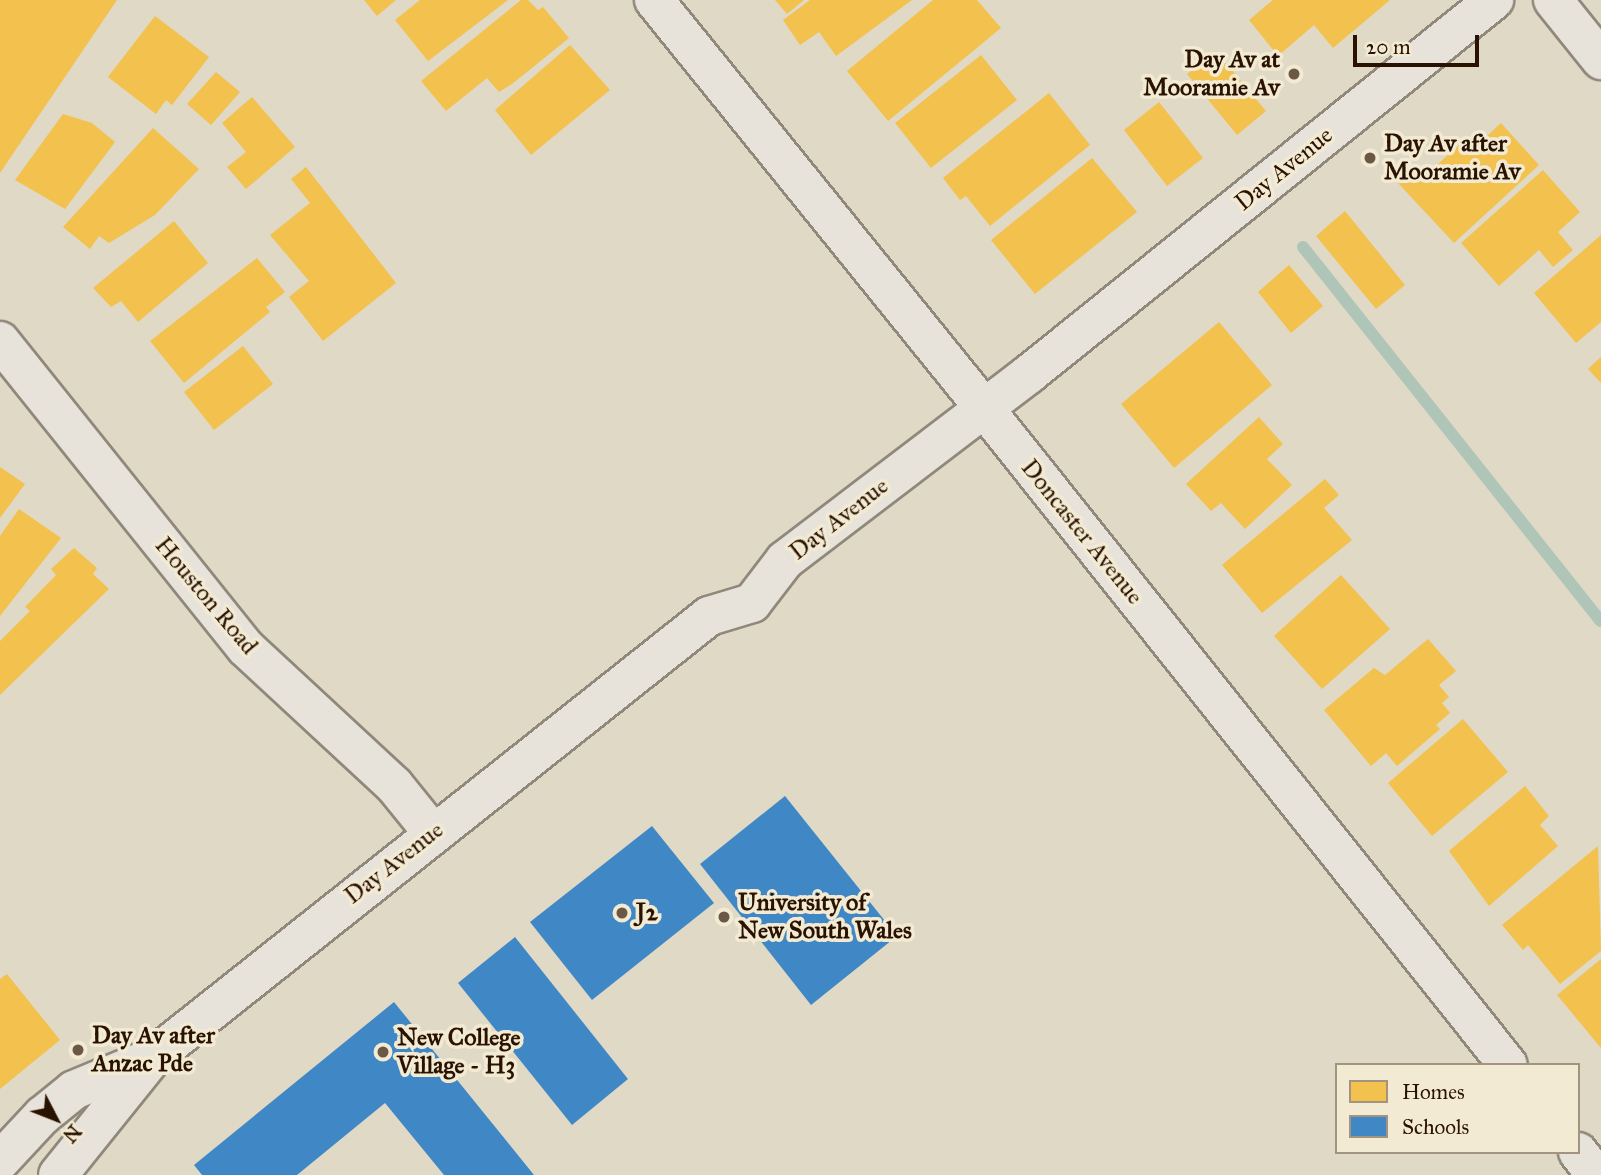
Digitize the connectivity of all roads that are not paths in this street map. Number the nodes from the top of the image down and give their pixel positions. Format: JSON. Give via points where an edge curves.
{"nodes":[{"id":1,"x":654,"y":0,"type":"edge"},
{"id":2,"x":1494,"y":0,"type":"edge"},
{"id":3,"x":1553,"y":0,"type":"edge"},
{"id":4,"x":1601,"y":60,"type":"edge"},
{"id":5,"x":0,"y":341,"type":"edge"},
{"id":6,"x":984,"y":408,"type":"junction"},
{"id":7,"x":432,"y":832,"type":"junction"},
{"id":8,"x":152,"y":1058,"type":"junction"},
{"id":9,"x":1506,"y":1063,"type":"edge"},
{"id":10,"x":1580,"y":1154,"type":"edge"},
{"id":11,"x":0,"y":1161,"type":"edge"},
{"id":12,"x":58,"y":1175,"type":"edge"},
{"id":13,"x":1597,"y":1175,"type":"edge"}],
"edges":[{"from":1,"to":6,"type":"street","name":"Doncaster Avenue"},
{"from":2,"to":6,"type":"street","name":"Day Avenue"},
{"from":3,"to":4,"type":"street"},
{"from":5,"to":7,"type":"street","name":"Houston Road","via":[[246,648],[394,785]]},
{"from":6,"to":7,"type":"street","name":"Day Avenue","via":[[785,559],[752,603],[709,616]]},
{"from":6,"to":9,"type":"street","name":"Doncaster Avenue"},
{"from":7,"to":8,"type":"street","name":"Day Avenue"},
{"from":8,"to":11,"type":"street","name":"Day Avenue","via":[[74,1090]]},
{"from":8,"to":12,"type":"street","name":"Day Avenue"},
{"from":10,"to":13,"type":"street"}]}
